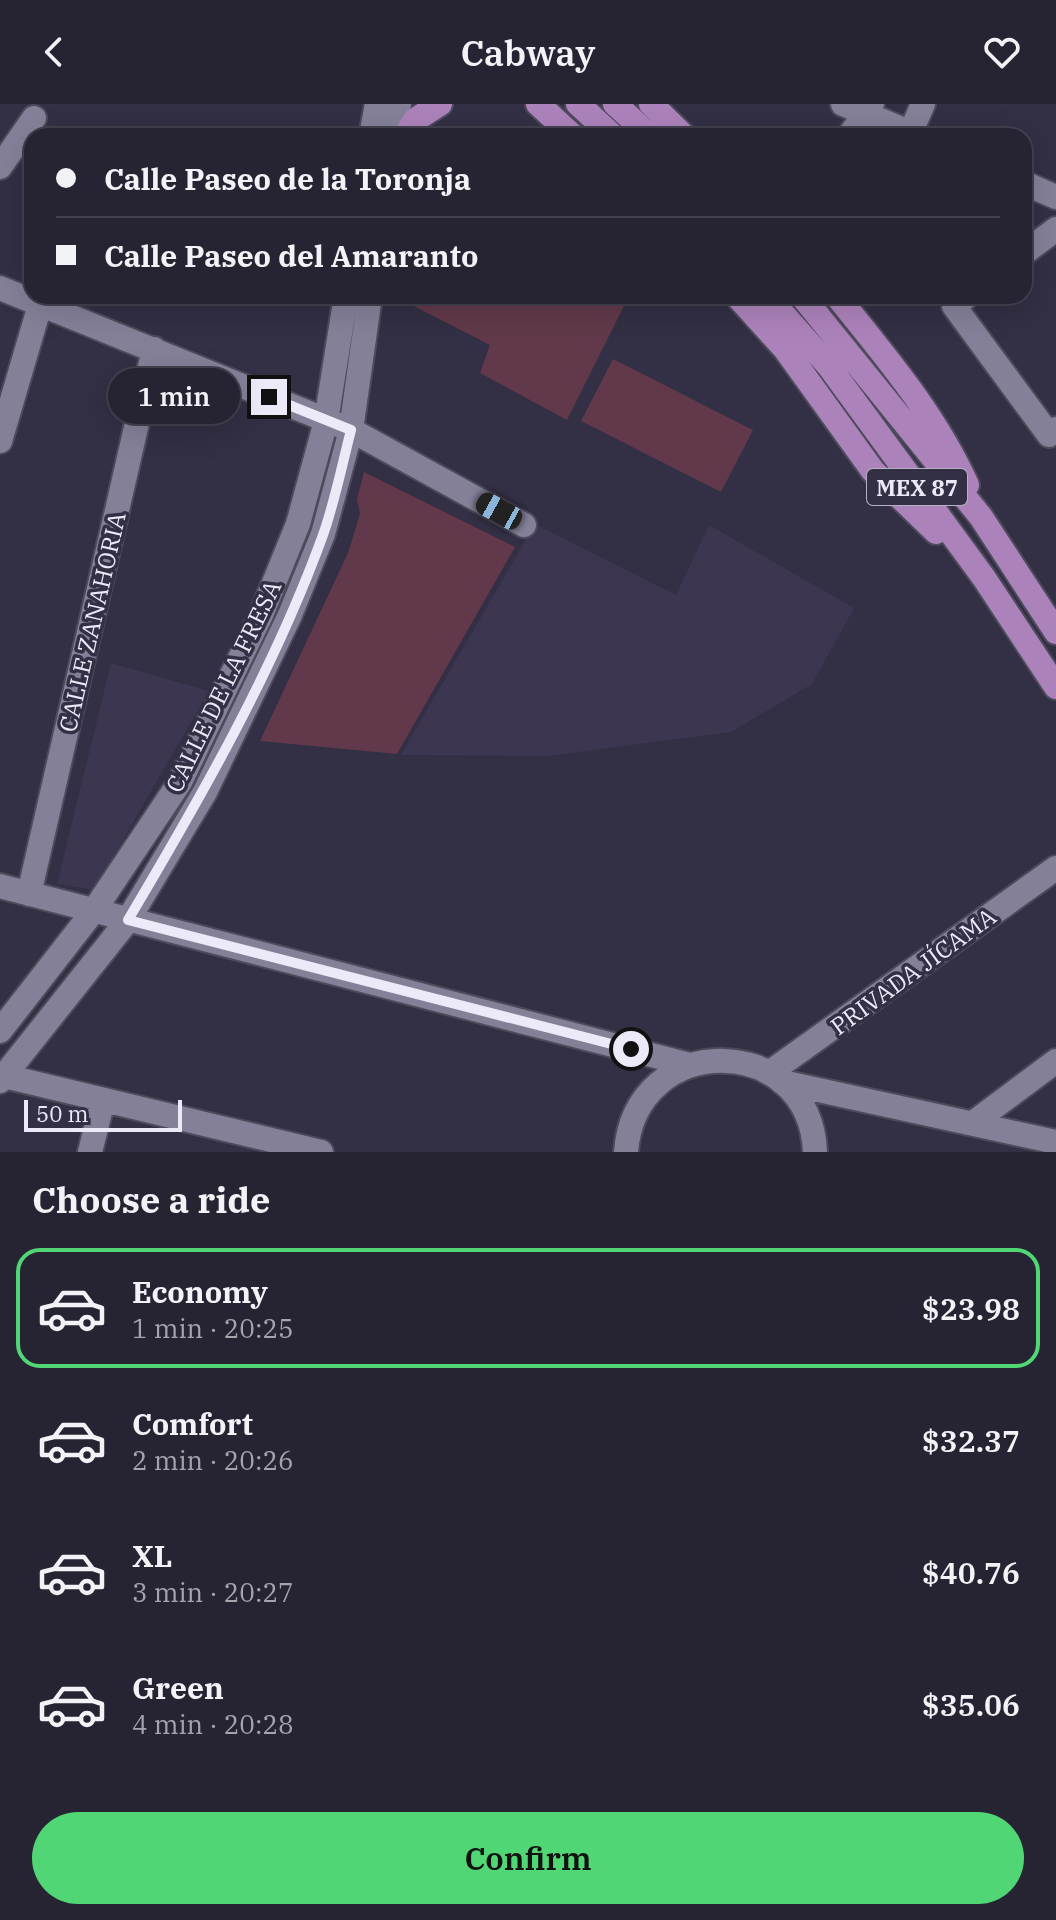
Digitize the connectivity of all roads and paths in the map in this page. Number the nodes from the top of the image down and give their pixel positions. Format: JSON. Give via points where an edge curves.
{"nodes":[{"id":1,"x":377,"y":104,"type":"edge"},
{"id":2,"x":399,"y":104,"type":"edge"},
{"id":3,"x":440,"y":104,"type":"edge"},
{"id":4,"x":538,"y":104,"type":"edge"},
{"id":5,"x":578,"y":104,"type":"edge"},
{"id":6,"x":615,"y":104,"type":"edge"},
{"id":7,"x":651,"y":104,"type":"edge"},
{"id":8,"x":843,"y":104,"type":"edge"},
{"id":9,"x":923,"y":104,"type":"edge"},
{"id":10,"x":870,"y":109,"type":"edge"},
{"id":11,"x":34,"y":118,"type":"dead end"},
{"id":12,"x":27,"y":128,"type":"edge"},
{"id":13,"x":372,"y":128,"type":"edge"},
{"id":14,"x":395,"y":128,"type":"edge"},
{"id":15,"x":410,"y":128,"type":"edge"},
{"id":16,"x":564,"y":128,"type":"edge"},
{"id":17,"x":604,"y":128,"type":"edge"},
{"id":18,"x":641,"y":128,"type":"edge"},
{"id":19,"x":676,"y":128,"type":"edge"},
{"id":20,"x":855,"y":128,"type":"edge"},
{"id":21,"x":901,"y":128,"type":"edge"},
{"id":22,"x":914,"y":128,"type":"edge"},
{"id":23,"x":24,"y":132,"type":"edge"},
{"id":24,"x":0,"y":167,"type":"edge"},
{"id":25,"x":1032,"y":186,"type":"edge"},
{"id":26,"x":1056,"y":197,"type":"edge"},
{"id":27,"x":1056,"y":229,"type":"edge"},
{"id":28,"x":1032,"y":247,"type":"edge"},
{"id":29,"x":0,"y":288,"type":"edge"},
{"id":30,"x":24,"y":298,"type":"edge"},
{"id":31,"x":345,"y":304,"type":"edge"},
{"id":32,"x":369,"y":304,"type":"edge"},
{"id":33,"x":744,"y":304,"type":"edge"},
{"id":34,"x":774,"y":304,"type":"edge"},
{"id":35,"x":808,"y":304,"type":"edge"},
{"id":36,"x":843,"y":304,"type":"edge"},
{"id":37,"x":957,"y":304,"type":"edge"},
{"id":38,"x":40,"y":305,"type":"joint"},
{"id":39,"x":75,"y":306,"type":"edge"},
{"id":40,"x":154,"y":349,"type":"junction"},
{"id":41,"x":326,"y":421,"type":"junction"},
{"id":42,"x":1056,"y":429,"type":"edge"},
{"id":43,"x":351,"y":430,"type":"junction"},
{"id":44,"x":0,"y":441,"type":"edge"},
{"id":45,"x":981,"y":517,"type":"junction"},
{"id":46,"x":524,"y":525,"type":"dead end"},
{"id":47,"x":984,"y":578,"type":"junction"},
{"id":48,"x":1056,"y":632,"type":"edge"},
{"id":49,"x":1056,"y":687,"type":"edge"},
{"id":50,"x":1056,"y":868,"type":"edge"},
{"id":51,"x":0,"y":886,"type":"edge"},
{"id":52,"x":29,"y":894,"type":"junction"},
{"id":53,"x":95,"y":909,"type":"junction"},
{"id":54,"x":128,"y":920,"type":"junction"},
{"id":55,"x":0,"y":1031,"type":"edge"},
{"id":56,"x":1056,"y":1061,"type":"edge"},
{"id":57,"x":690,"y":1065,"type":"junction"},
{"id":58,"x":1,"y":1077,"type":"edge"},
{"id":59,"x":776,"y":1078,"type":"junction"},
{"id":60,"x":103,"y":1100,"type":"junction"},
{"id":61,"x":973,"y":1123,"type":"junction"},
{"id":62,"x":1056,"y":1142,"type":"edge"},
{"id":63,"x":257,"y":1145,"type":"edge"},
{"id":64,"x":90,"y":1152,"type":"edge"},
{"id":65,"x":321,"y":1152,"type":"edge"},
{"id":66,"x":626,"y":1152,"type":"edge"},
{"id":67,"x":815,"y":1152,"type":"edge"}],
"edges":[{"from":1,"to":13,"type":"street"},
{"from":2,"to":14,"type":"street"},
{"from":3,"to":15,"type":"main road"},
{"from":4,"to":16,"type":"main road"},
{"from":5,"to":17,"type":"main road"},
{"from":6,"to":18,"type":"main road"},
{"from":7,"to":19,"type":"main road"},
{"from":8,"to":10,"type":"street"},
{"from":9,"to":22,"type":"street"},
{"from":10,"to":20,"type":"street"},
{"from":10,"to":21,"type":"street"},
{"from":11,"to":12,"type":"street"},
{"from":23,"to":24,"type":"street"},
{"from":25,"to":26,"type":"street"},
{"from":27,"to":28,"type":"street"},
{"from":29,"to":30,"type":"street"},
{"from":31,"to":41,"type":"street","name":"CALLE DE LA FRESA"},
{"from":32,"to":43,"type":"street","name":"CALLE DE LA FRESA"},
{"from":33,"to":47,"type":"main road","via":[[785,349],[873,471]]},
{"from":34,"to":47,"type":"main road","number":"MEX 87","via":[[828,365]]},
{"from":35,"to":45,"type":"main road","number":"MEX 87"},
{"from":36,"to":45,"type":"main road","via":[[942,436]]},
{"from":37,"to":42,"type":"street","via":[[1049,435]]},
{"from":38,"to":39,"type":"street"},
{"from":38,"to":44,"type":"street"},
{"from":39,"to":40,"type":"street"},
{"from":40,"to":41,"type":"street"},
{"from":40,"to":52,"type":"street","name":"CALLE ZANAHORIA"},
{"from":41,"to":43,"type":"street"},
{"from":41,"to":53,"type":"street","name":"CALLE DE LA FRESA","via":[[298,524],[261,615],[180,782]]},
{"from":43,"to":46,"type":"street"},
{"from":43,"to":54,"type":"street","name":"CALLE DE LA FRESA","via":[[323,534],[290,615],[205,792]]},
{"from":45,"to":48,"type":"main road","number":"MEX 87"},
{"from":47,"to":49,"type":"main road","number":"MEX 87"},
{"from":50,"to":59,"type":"street","name":"PRIVADA JÍCAMA"},
{"from":51,"to":52,"type":"street"},
{"from":52,"to":53,"type":"street"},
{"from":53,"to":54,"type":"street"},
{"from":53,"to":55,"type":"street","name":"CALLE DE LA FRESA"},
{"from":54,"to":57,"type":"street"},
{"from":54,"to":58,"type":"street","name":"CALLE DE LA FRESA"},
{"from":56,"to":61,"type":"street"},
{"from":57,"to":59,"type":"street","via":[[739,1061]]},
{"from":57,"to":66,"type":"street","via":[[649,1093],[631,1122]]},
{"from":58,"to":60,"type":"street"},
{"from":59,"to":61,"type":"street"},
{"from":59,"to":67,"type":"street","via":[[805,1112]]},
{"from":60,"to":63,"type":"street"},
{"from":60,"to":64,"type":"street"},
{"from":61,"to":62,"type":"street"},
{"from":63,"to":65,"type":"street"}]}
